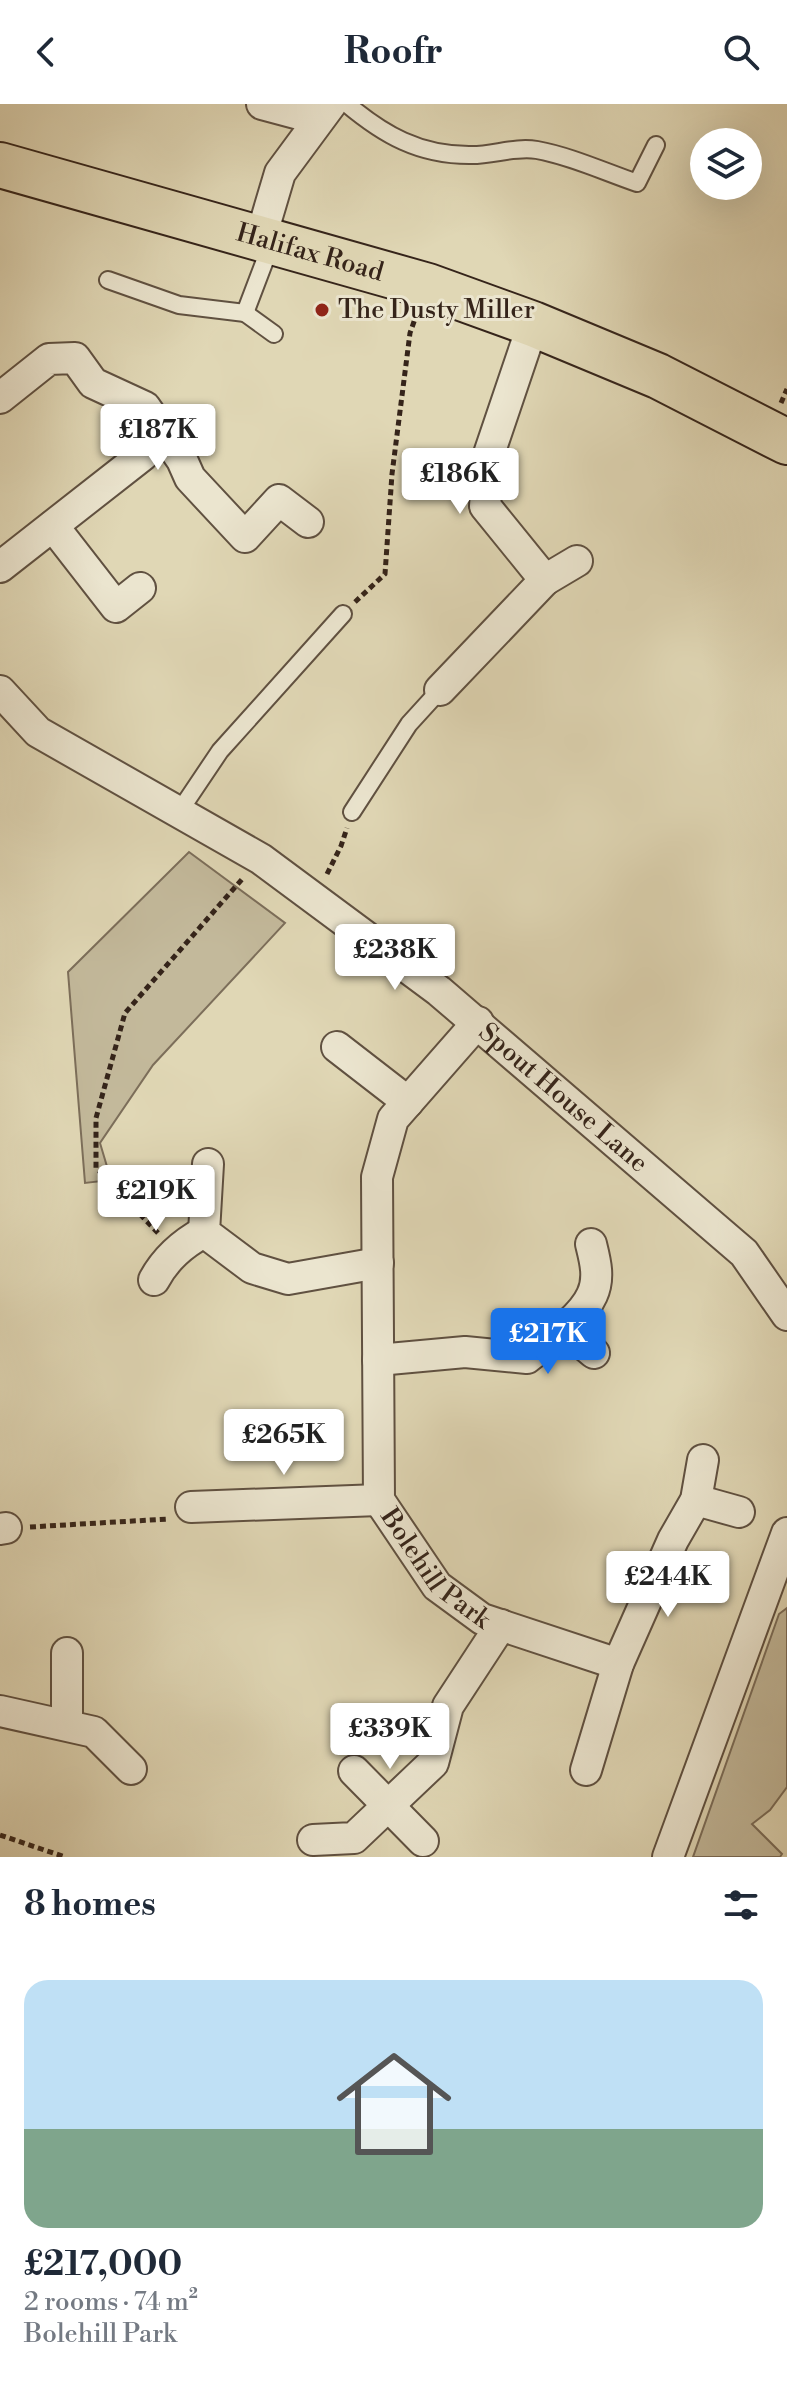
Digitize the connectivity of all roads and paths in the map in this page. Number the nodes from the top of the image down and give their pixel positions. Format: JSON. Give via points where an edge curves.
{"nodes":[{"id":1,"x":262,"y":104,"type":"edge"},
{"id":2,"x":347,"y":104,"type":"edge"},
{"id":3,"x":324,"y":112,"type":"edge"},
{"id":4,"x":656,"y":145,"type":"dead end"},
{"id":5,"x":0,"y":165,"type":"edge"},
{"id":6,"x":267,"y":239,"type":"junction"},
{"id":7,"x":108,"y":280,"type":"dead end"},
{"id":8,"x":428,"y":286,"type":"junction"},
{"id":9,"x":245,"y":313,"type":"junction"},
{"id":10,"x":533,"y":324,"type":"junction"},
{"id":11,"x":274,"y":334,"type":"dead end"},
{"id":12,"x":0,"y":398,"type":"edge"},
{"id":13,"x":787,"y":442,"type":"edge"},
{"id":14,"x":143,"y":455,"type":"dead end"},
{"id":15,"x":308,"y":522,"type":"dead end"},
{"id":16,"x":53,"y":526,"type":"junction"},
{"id":17,"x":577,"y":561,"type":"dead end"},
{"id":18,"x":0,"y":567,"type":"edge"},
{"id":19,"x":545,"y":580,"type":"junction"},
{"id":20,"x":140,"y":588,"type":"dead end"},
{"id":21,"x":343,"y":614,"type":"joint"},
{"id":22,"x":440,"y":690,"type":"joint"},
{"id":23,"x":0,"y":691,"type":"edge"},
{"id":24,"x":179,"y":812,"type":"junction"},
{"id":25,"x":352,"y":812,"type":"joint"},
{"id":26,"x":261,"y":859,"type":"junction"},
{"id":27,"x":314,"y":898,"type":"junction"},
{"id":28,"x":478,"y":1022,"type":"junction"},
{"id":29,"x":337,"y":1047,"type":"dead end"},
{"id":30,"x":408,"y":1102,"type":"junction"},
{"id":31,"x":208,"y":1164,"type":"dead end"},
{"id":32,"x":204,"y":1232,"type":"junction"},
{"id":33,"x":591,"y":1244,"type":"dead end"},
{"id":34,"x":176,"y":1251,"type":"junction"},
{"id":35,"x":378,"y":1263,"type":"junction"},
{"id":36,"x":154,"y":1280,"type":"dead end"},
{"id":37,"x":787,"y":1315,"type":"edge"},
{"id":38,"x":565,"y":1329,"type":"junction"},
{"id":39,"x":594,"y":1353,"type":"dead end"},
{"id":40,"x":378,"y":1360,"type":"junction"},
{"id":41,"x":703,"y":1460,"type":"dead end"},
{"id":42,"x":379,"y":1500,"type":"junction"},
{"id":43,"x":696,"y":1500,"type":"junction"},
{"id":44,"x":191,"y":1507,"type":"joint"},
{"id":45,"x":739,"y":1512,"type":"dead end"},
{"id":46,"x":3,"y":1529,"type":"edge"},
{"id":47,"x":787,"y":1533,"type":"edge"},
{"id":48,"x":780,"y":1572,"type":"edge"},
{"id":49,"x":501,"y":1625,"type":"junction"},
{"id":50,"x":67,"y":1653,"type":"dead end"},
{"id":51,"x":618,"y":1664,"type":"junction"},
{"id":52,"x":0,"y":1711,"type":"edge"},
{"id":53,"x":67,"y":1725,"type":"junction"},
{"id":54,"x":131,"y":1769,"type":"dead end"},
{"id":55,"x":586,"y":1770,"type":"dead end"},
{"id":56,"x":354,"y":1771,"type":"dead end"},
{"id":57,"x":386,"y":1807,"type":"junction"},
{"id":58,"x":0,"y":1835,"type":"edge"},
{"id":59,"x":313,"y":1840,"type":"dead end"},
{"id":60,"x":423,"y":1841,"type":"dead end"},
{"id":61,"x":65,"y":1857,"type":"edge"},
{"id":62,"x":668,"y":1857,"type":"edge"}],
"edges":[{"from":1,"to":3,"type":"street"},
{"from":2,"to":4,"type":"lane","via":[[394,139],[428,150],[470,156],[537,150],[637,183]]},
{"from":3,"to":6,"type":"street","via":[[280,173]]},
{"from":5,"to":6,"type":"main road","name":"Halifax Road"},
{"from":6,"to":8,"type":"main road","name":"Halifax Road"},
{"from":6,"to":9,"type":"lane"},
{"from":7,"to":9,"type":"lane","via":[[179,305]]},
{"from":8,"to":10,"type":"main road","name":"Halifax Road"},
{"from":8,"to":21,"type":"path","via":[[410,333],[385,574]]},
{"from":9,"to":11,"type":"lane"},
{"from":10,"to":13,"type":"main road","name":"Halifax Road","via":[[658,376]]},
{"from":10,"to":19,"type":"street","via":[[489,454],[485,506]]},
{"from":12,"to":15,"type":"street","via":[[49,359],[75,358],[93,383],[145,407],[190,478],[245,537],[279,500]]},
{"from":14,"to":16,"type":"street"},
{"from":16,"to":18,"type":"street"},
{"from":16,"to":20,"type":"street","via":[[116,607]]},
{"from":17,"to":19,"type":"street"},
{"from":19,"to":22,"type":"street"},
{"from":21,"to":24,"type":"lane","via":[[220,751]]},
{"from":22,"to":25,"type":"lane","via":[[409,724]]},
{"from":23,"to":24,"type":"street","name":"Spout House Lane","via":[[38,732]]},
{"from":24,"to":26,"type":"street","name":"Spout House Lane"},
{"from":25,"to":27,"type":"path"},
{"from":26,"to":27,"type":"street","name":"Spout House Lane"},
{"from":26,"to":34,"type":"path","via":[[125,1013],[96,1118],[96,1168]]},
{"from":27,"to":28,"type":"street","name":"Spout House Lane"},
{"from":28,"to":30,"type":"street","name":"Bolehill Park"},
{"from":28,"to":37,"type":"street","name":"Spout House Lane","via":[[744,1253]]},
{"from":29,"to":30,"type":"street"},
{"from":30,"to":35,"type":"street","name":"Bolehill Park","via":[[393,1119],[377,1177]]},
{"from":31,"to":32,"type":"street"},
{"from":32,"to":34,"type":"street"},
{"from":32,"to":35,"type":"street","via":[[252,1268],[288,1279]]},
{"from":33,"to":38,"type":"street","via":[[597,1266],[593,1295]]},
{"from":34,"to":36,"type":"street"},
{"from":35,"to":40,"type":"street","name":"Bolehill Park"},
{"from":38,"to":39,"type":"street"},
{"from":38,"to":40,"type":"street","via":[[527,1358],[465,1352]]},
{"from":40,"to":42,"type":"street","name":"Bolehill Park"},
{"from":41,"to":43,"type":"street"},
{"from":42,"to":44,"type":"street","name":"Bolehill Park"},
{"from":42,"to":49,"type":"street","name":"Bolehill Park","via":[[437,1586],[482,1619]]},
{"from":43,"to":45,"type":"street"},
{"from":43,"to":51,"type":"street"},
{"from":44,"to":46,"type":"path","via":[[184,1518]]},
{"from":47,"to":48,"type":"street"},
{"from":48,"to":62,"type":"street"},
{"from":49,"to":51,"type":"street","name":"Bolehill Park"},
{"from":49,"to":57,"type":"street","name":"Bolehill Park","via":[[448,1706],[433,1763]]},
{"from":50,"to":53,"type":"street"},
{"from":51,"to":55,"type":"street"},
{"from":52,"to":53,"type":"street"},
{"from":53,"to":54,"type":"street","via":[[94,1732]]},
{"from":56,"to":57,"type":"street"},
{"from":57,"to":59,"type":"street","name":"Bolehill Park","via":[[354,1838]]},
{"from":57,"to":60,"type":"street"},
{"from":58,"to":61,"type":"path"}]}
